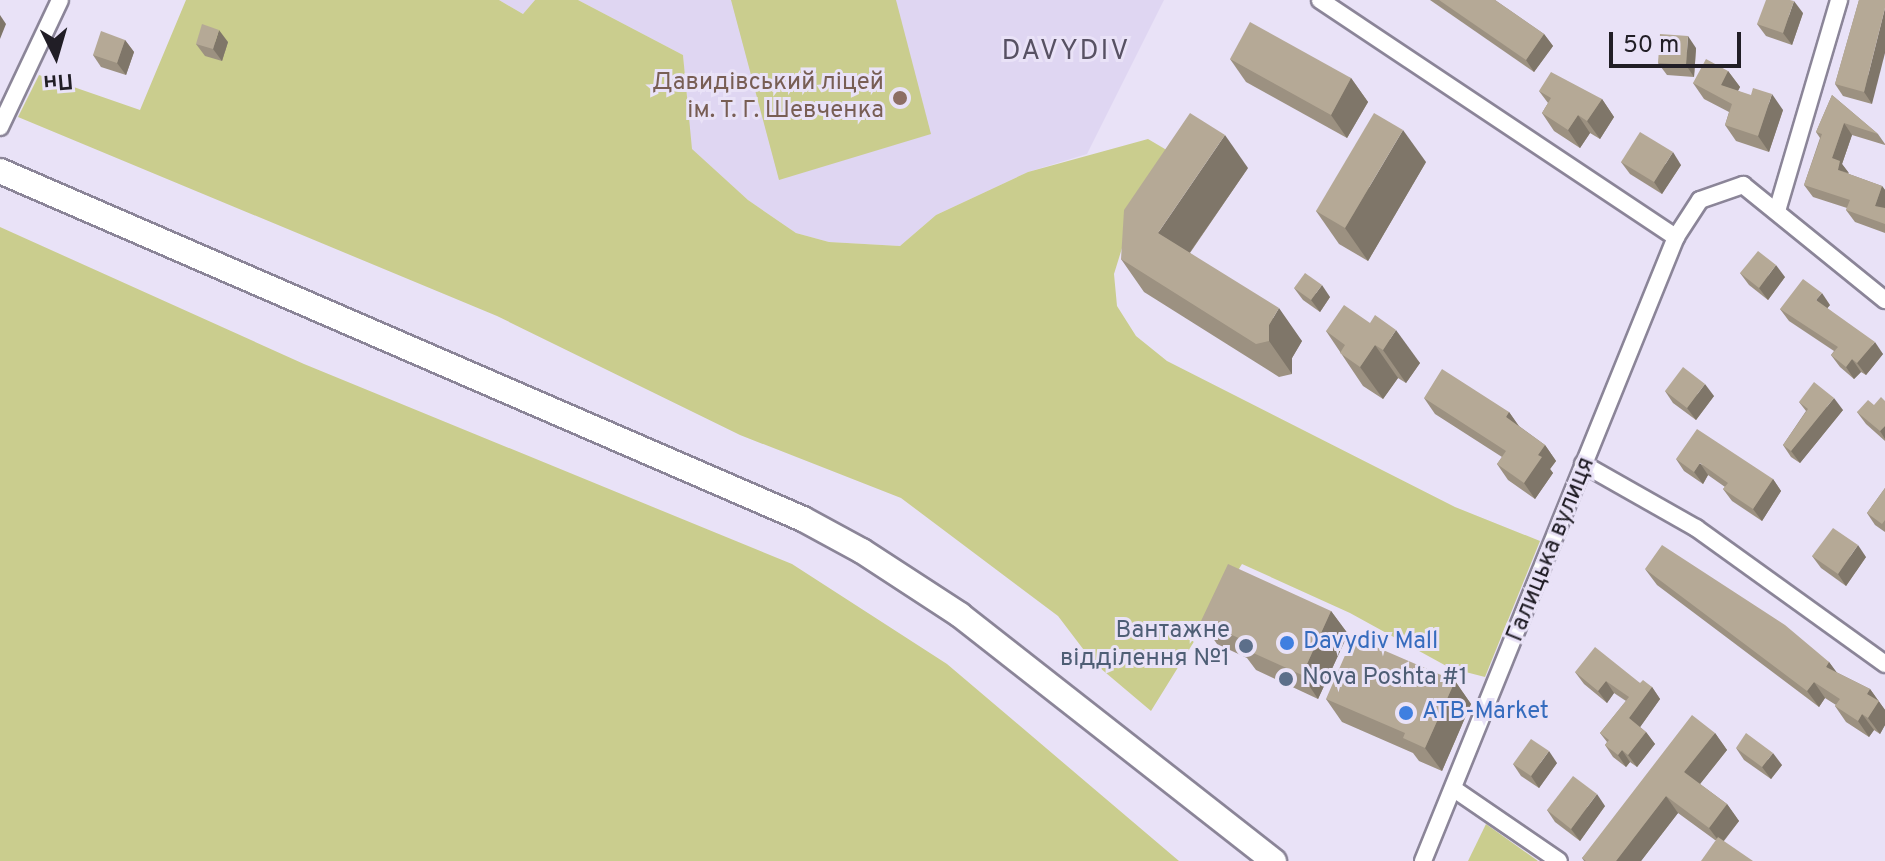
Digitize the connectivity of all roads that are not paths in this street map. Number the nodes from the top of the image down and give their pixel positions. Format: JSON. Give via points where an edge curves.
{"nodes":[{"id":1,"x":60,"y":0,"type":"edge"},
{"id":2,"x":1320,"y":0,"type":"edge"},
{"id":3,"x":1839,"y":0,"type":"edge"},
{"id":4,"x":0,"y":127,"type":"edge"},
{"id":5,"x":0,"y":171,"type":"edge"},
{"id":6,"x":1777,"y":211,"type":"junction"},
{"id":7,"x":1676,"y":237,"type":"junction"},
{"id":8,"x":1885,"y":300,"type":"edge"},
{"id":9,"x":1583,"y":464,"type":"junction"},
{"id":10,"x":1885,"y":664,"type":"edge"},
{"id":11,"x":1454,"y":789,"type":"junction"},
{"id":12,"x":1274,"y":861,"type":"edge"},
{"id":13,"x":1423,"y":861,"type":"edge"},
{"id":14,"x":1559,"y":861,"type":"edge"}],
"edges":[{"from":1,"to":4,"type":"street"},
{"from":2,"to":7,"type":"street"},
{"from":3,"to":6,"type":"street"},
{"from":5,"to":12,"type":"main road","via":[[803,519],[960,615]]},
{"from":6,"to":7,"type":"street","name":"Галицька вулиця","via":[[1743,185],[1700,200]]},
{"from":6,"to":8,"type":"street","name":"Галицька вулиця"},
{"from":7,"to":9,"type":"street","name":"Галицька вулиця"},
{"from":9,"to":10,"type":"street","via":[[1696,528]]},
{"from":9,"to":11,"type":"street","name":"Галицька вулиця"},
{"from":11,"to":13,"type":"street","name":"Галицька вулиця"},
{"from":11,"to":14,"type":"street"}]}
